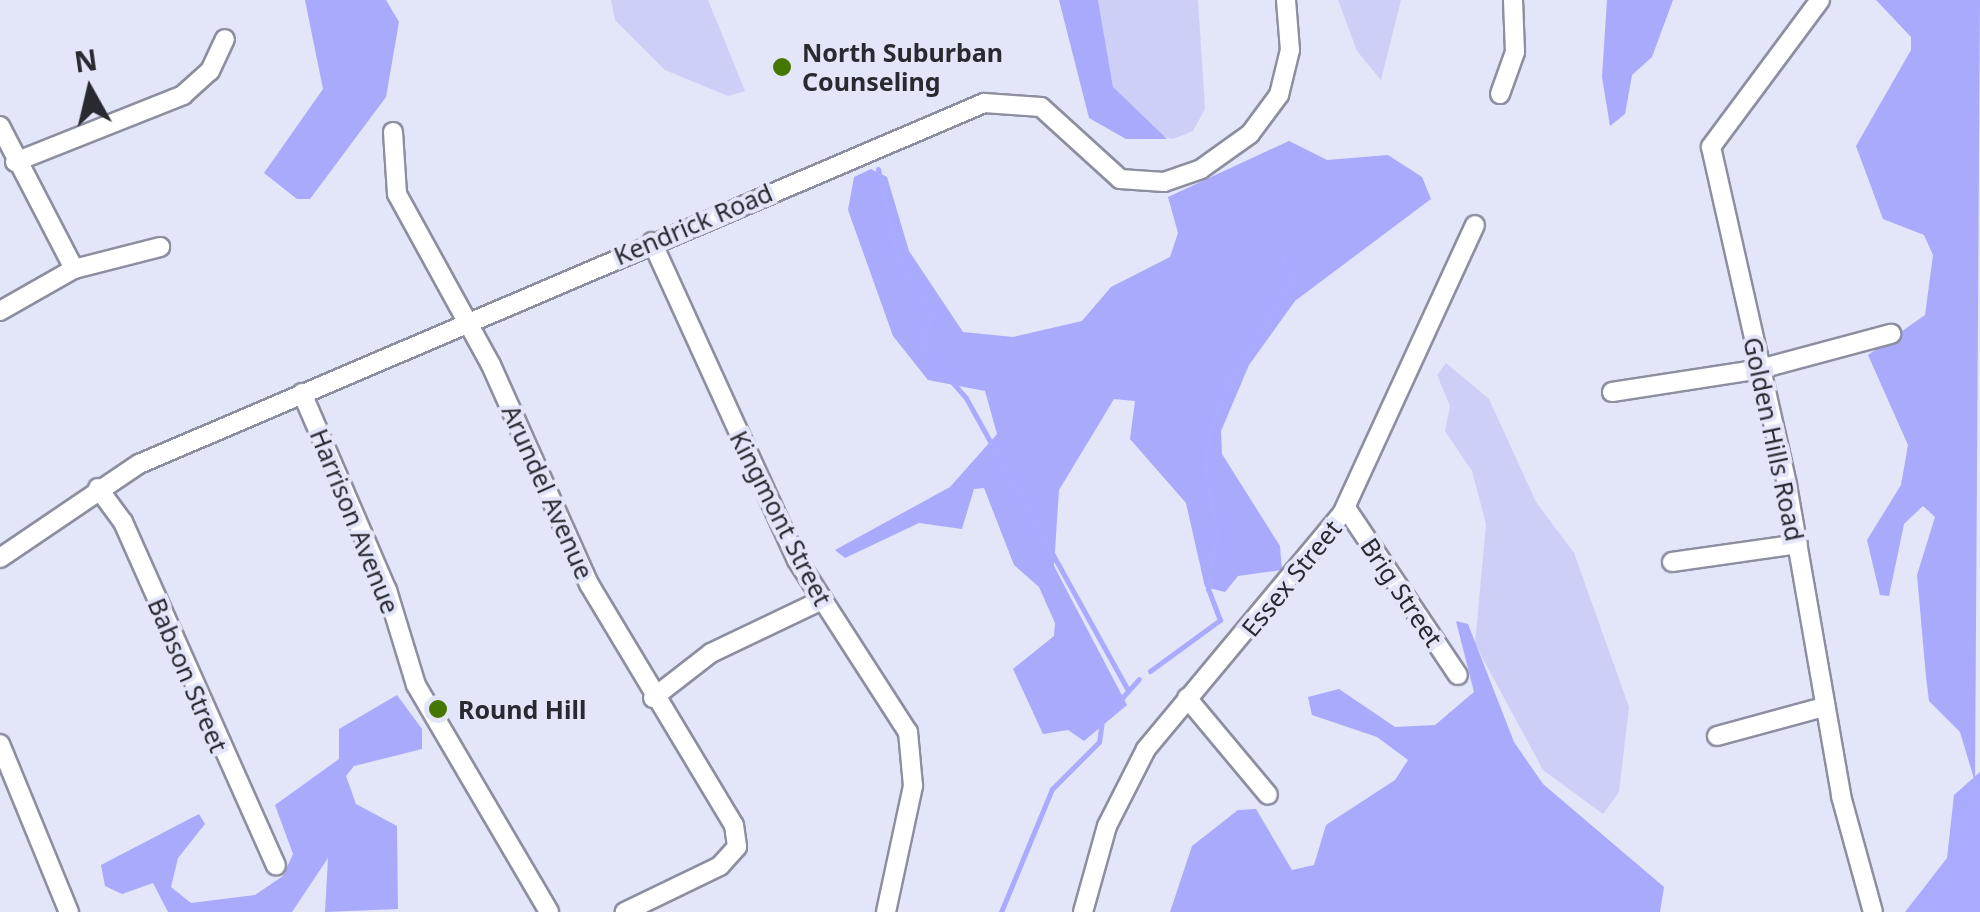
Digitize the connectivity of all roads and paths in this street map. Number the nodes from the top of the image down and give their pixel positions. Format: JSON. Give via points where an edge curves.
{"nodes":[{"id":1,"x":1286,"y":0,"type":"edge"},
{"id":2,"x":1512,"y":0,"type":"edge"},
{"id":3,"x":1820,"y":0,"type":"edge"},
{"id":4,"x":226,"y":39,"type":"dead end"},
{"id":5,"x":1500,"y":94,"type":"dead end"},
{"id":6,"x":393,"y":132,"type":"dead end"},
{"id":7,"x":2,"y":139,"type":"edge"},
{"id":8,"x":16,"y":162,"type":"junction"},
{"id":9,"x":1474,"y":225,"type":"dead end"},
{"id":10,"x":652,"y":242,"type":"junction"},
{"id":11,"x":160,"y":247,"type":"dead end"},
{"id":12,"x":74,"y":270,"type":"junction"},
{"id":13,"x":0,"y":311,"type":"edge"},
{"id":14,"x":468,"y":321,"type":"junction"},
{"id":15,"x":1891,"y":334,"type":"dead end"},
{"id":16,"x":1760,"y":369,"type":"junction"},
{"id":17,"x":1612,"y":392,"type":"dead end"},
{"id":18,"x":302,"y":393,"type":"junction"},
{"id":19,"x":98,"y":488,"type":"junction"},
{"id":20,"x":1346,"y":508,"type":"junction"},
{"id":21,"x":1798,"y":544,"type":"junction"},
{"id":22,"x":0,"y":558,"type":"edge"},
{"id":23,"x":1672,"y":562,"type":"dead end"},
{"id":24,"x":822,"y":600,"type":"junction"},
{"id":25,"x":1458,"y":676,"type":"dead end"},
{"id":26,"x":653,"y":698,"type":"junction"},
{"id":27,"x":1187,"y":698,"type":"junction"},
{"id":28,"x":1824,"y":707,"type":"junction"},
{"id":29,"x":1717,"y":736,"type":"dead end"},
{"id":30,"x":0,"y":744,"type":"edge"},
{"id":31,"x":1268,"y":795,"type":"dead end"},
{"id":32,"x":276,"y":865,"type":"dead end"},
{"id":33,"x":69,"y":912,"type":"edge"},
{"id":34,"x":549,"y":912,"type":"edge"},
{"id":35,"x":625,"y":912,"type":"edge"},
{"id":36,"x":886,"y":912,"type":"edge"},
{"id":37,"x":1082,"y":912,"type":"edge"},
{"id":38,"x":1873,"y":912,"type":"edge"}],
"edges":[{"from":1,"to":10,"type":"street","name":"Kendrick Road","via":[[1289,61],[1272,107],[1241,142],[1188,174],[1120,179],[1051,113],[1001,100]]},
{"from":2,"to":5,"type":"street","via":[[1515,52]]},
{"from":3,"to":16,"type":"street","name":"Golden Hills Road","via":[[1712,142]]},
{"from":4,"to":8,"type":"street","via":[[183,95]]},
{"from":6,"to":14,"type":"street","name":"Arundel Avenue","via":[[397,194]]},
{"from":7,"to":8,"type":"street"},
{"from":8,"to":12,"type":"street"},
{"from":9,"to":20,"type":"street","name":"Essex Street"},
{"from":10,"to":14,"type":"street","name":"Kendrick Road"},
{"from":10,"to":24,"type":"street","name":"Kingmont Street","via":[[759,486]]},
{"from":11,"to":12,"type":"street"},
{"from":12,"to":13,"type":"street"},
{"from":14,"to":18,"type":"street","name":"Kendrick Road"},
{"from":14,"to":26,"type":"street","name":"Arundel Avenue","via":[[588,584]]},
{"from":15,"to":16,"type":"street"},
{"from":16,"to":17,"type":"street"},
{"from":16,"to":21,"type":"street","name":"Golden Hills Road"},
{"from":18,"to":19,"type":"street","name":"Kendrick Road"},
{"from":18,"to":34,"type":"street","name":"Harrison Avenue","via":[[387,590],[416,685]]},
{"from":19,"to":22,"type":"street","name":"Kendrick Road"},
{"from":19,"to":32,"type":"street","name":"Babson Street","via":[[123,522]]},
{"from":20,"to":25,"type":"street","name":"Brig Street"},
{"from":20,"to":27,"type":"street","name":"Essex Street","via":[[1292,585]]},
{"from":21,"to":23,"type":"street"},
{"from":21,"to":28,"type":"street","name":"Golden Hills Road"},
{"from":24,"to":26,"type":"street","via":[[711,653]]},
{"from":24,"to":36,"type":"street","name":"Kingmont Street","via":[[905,723],[913,786]]},
{"from":26,"to":35,"type":"street","name":"Arundel Avenue","via":[[708,773],[738,840],[709,874]]},
{"from":27,"to":31,"type":"street"},
{"from":27,"to":37,"type":"street","name":"Essex Street","via":[[1120,797]]},
{"from":28,"to":29,"type":"street"},
{"from":28,"to":38,"type":"street","name":"Golden Hills Road"},
{"from":30,"to":33,"type":"street"}]}
